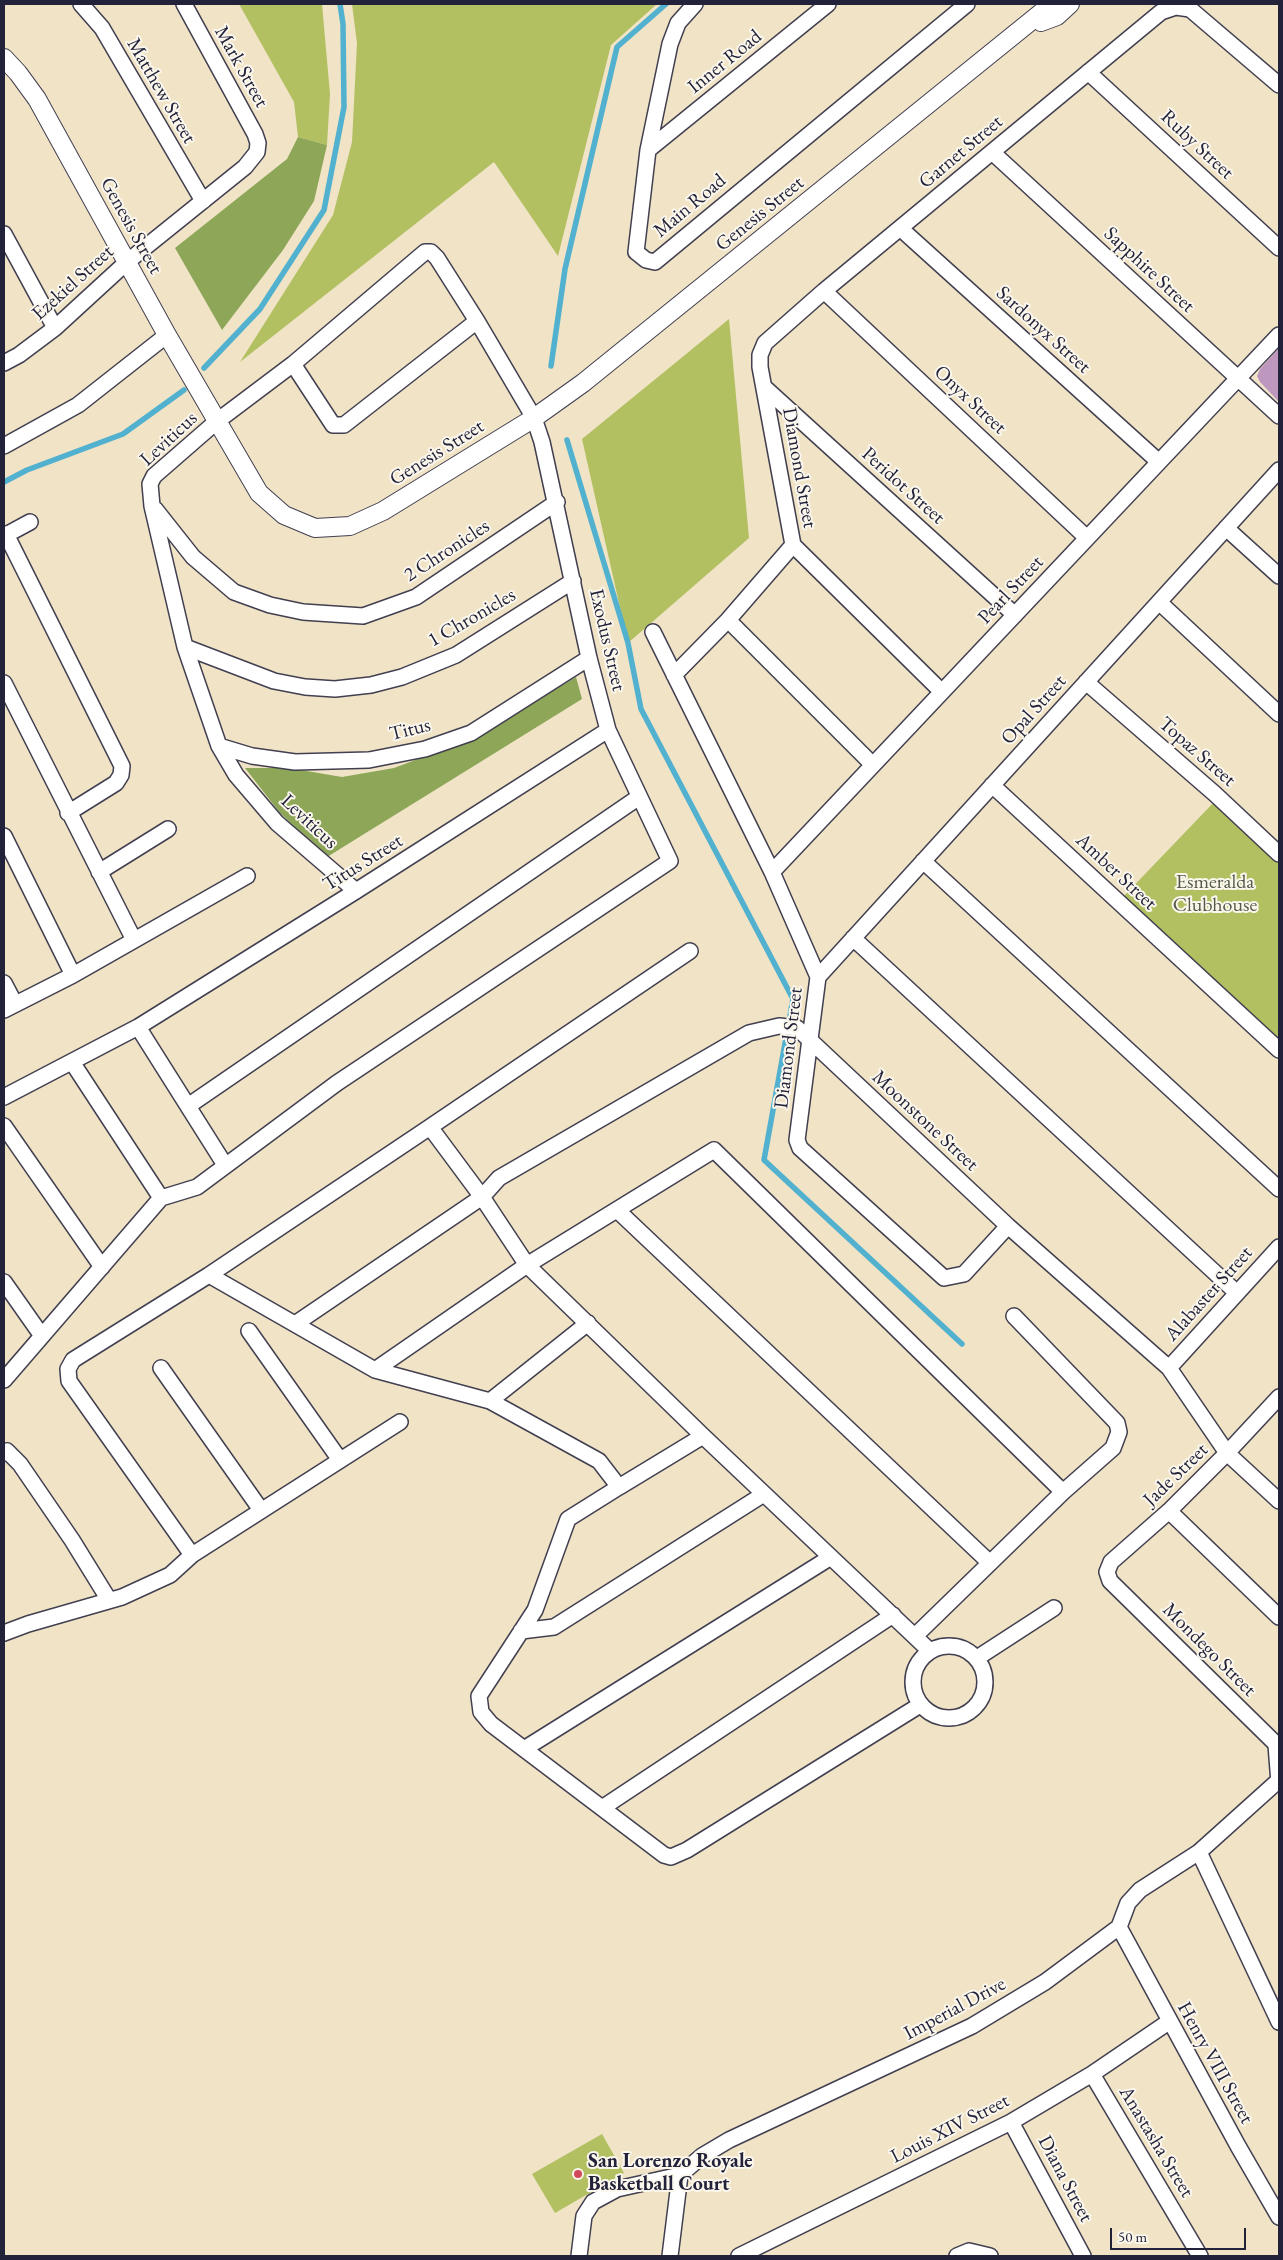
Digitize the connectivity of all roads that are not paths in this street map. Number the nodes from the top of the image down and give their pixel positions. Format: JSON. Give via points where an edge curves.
{"nodes":[{"id":1,"x":81,"y":4,"type":"edge"},
{"id":2,"x":184,"y":4,"type":"edge"},
{"id":3,"x":694,"y":4,"type":"edge"},
{"id":4,"x":828,"y":4,"type":"edge"},
{"id":5,"x":967,"y":4,"type":"edge"},
{"id":6,"x":1039,"y":4,"type":"edge"},
{"id":7,"x":1052,"y":4,"type":"edge"},
{"id":8,"x":1070,"y":4,"type":"edge"},
{"id":9,"x":1018,"y":32,"type":"junction"},
{"id":10,"x":4,"y":58,"type":"edge"},
{"id":11,"x":1088,"y":72,"type":"junction"},
{"id":12,"x":1279,"y":85,"type":"edge"},
{"id":13,"x":648,"y":150,"type":"junction"},
{"id":14,"x":257,"y":152,"type":"joint"},
{"id":15,"x":992,"y":152,"type":"junction"},
{"id":16,"x":203,"y":201,"type":"junction"},
{"id":17,"x":900,"y":228,"type":"junction"},
{"id":18,"x":4,"y":234,"type":"edge"},
{"id":19,"x":1279,"y":248,"type":"edge"},
{"id":20,"x":127,"y":262,"type":"junction"},
{"id":21,"x":824,"y":291,"type":"junction"},
{"id":22,"x":477,"y":321,"type":"junction"},
{"id":23,"x":55,"y":328,"type":"junction"},
{"id":24,"x":167,"y":335,"type":"junction"},
{"id":25,"x":1279,"y":335,"type":"edge"},
{"id":26,"x":765,"y":343,"type":"joint"},
{"id":27,"x":4,"y":363,"type":"edge"},
{"id":28,"x":293,"y":364,"type":"junction"},
{"id":29,"x":1238,"y":378,"type":"junction"},
{"id":30,"x":764,"y":387,"type":"junction"},
{"id":31,"x":1279,"y":416,"type":"edge"},
{"id":32,"x":534,"y":418,"type":"junction"},
{"id":33,"x":216,"y":422,"type":"junction"},
{"id":34,"x":4,"y":446,"type":"edge"},
{"id":35,"x":1159,"y":462,"type":"junction"},
{"id":36,"x":1279,"y":470,"type":"edge"},
{"id":37,"x":557,"y":502,"type":"junction"},
{"id":38,"x":152,"y":506,"type":"junction"},
{"id":39,"x":30,"y":522,"type":"dead end"},
{"id":40,"x":1226,"y":528,"type":"junction"},
{"id":41,"x":5,"y":535,"type":"edge"},
{"id":42,"x":1087,"y":538,"type":"junction"},
{"id":43,"x":793,"y":545,"type":"junction"},
{"id":44,"x":1279,"y":576,"type":"edge"},
{"id":45,"x":573,"y":581,"type":"junction"},
{"id":46,"x":1159,"y":602,"type":"junction"},
{"id":47,"x":1015,"y":615,"type":"junction"},
{"id":48,"x":728,"y":620,"type":"junction"},
{"id":49,"x":654,"y":632,"type":"dead end"},
{"id":50,"x":185,"y":647,"type":"junction"},
{"id":51,"x":590,"y":658,"type":"junction"},
{"id":52,"x":674,"y":675,"type":"junction"},
{"id":53,"x":1086,"y":682,"type":"junction"},
{"id":54,"x":4,"y":683,"type":"edge"},
{"id":55,"x":942,"y":692,"type":"junction"},
{"id":56,"x":1279,"y":714,"type":"edge"},
{"id":57,"x":608,"y":730,"type":"junction"},
{"id":58,"x":220,"y":746,"type":"junction"},
{"id":59,"x":873,"y":765,"type":"junction"},
{"id":60,"x":992,"y":785,"type":"junction"},
{"id":61,"x":639,"y":797,"type":"junction"},
{"id":62,"x":68,"y":813,"type":"junction"},
{"id":63,"x":168,"y":829,"type":"dead end"},
{"id":64,"x":4,"y":836,"type":"edge"},
{"id":65,"x":1279,"y":854,"type":"edge"},
{"id":66,"x":923,"y":862,"type":"junction"},
{"id":67,"x":99,"y":872,"type":"junction"},
{"id":68,"x":772,"y":872,"type":"junction"},
{"id":69,"x":247,"y":876,"type":"dead end"},
{"id":70,"x":356,"y":891,"type":"junction"},
{"id":71,"x":853,"y":938,"type":"junction"},
{"id":72,"x":134,"y":940,"type":"junction"},
{"id":73,"x":690,"y":951,"type":"dead end"},
{"id":74,"x":73,"y":975,"type":"junction"},
{"id":75,"x":818,"y":976,"type":"junction"},
{"id":76,"x":4,"y":983,"type":"edge"},
{"id":77,"x":9,"y":1007,"type":"edge"},
{"id":78,"x":138,"y":1027,"type":"junction"},
{"id":79,"x":810,"y":1040,"type":"junction"},
{"id":80,"x":1279,"y":1050,"type":"edge"},
{"id":81,"x":72,"y":1062,"type":"junction"},
{"id":82,"x":4,"y":1097,"type":"edge"},
{"id":83,"x":188,"y":1106,"type":"junction"},
{"id":84,"x":4,"y":1126,"type":"edge"},
{"id":85,"x":430,"y":1126,"type":"junction"},
{"id":86,"x":225,"y":1165,"type":"junction"},
{"id":87,"x":1279,"y":1189,"type":"edge"},
{"id":88,"x":482,"y":1197,"type":"junction"},
{"id":89,"x":161,"y":1198,"type":"junction"},
{"id":90,"x":617,"y":1210,"type":"junction"},
{"id":91,"x":1008,"y":1226,"type":"junction"},
{"id":92,"x":1279,"y":1247,"type":"edge"},
{"id":93,"x":527,"y":1265,"type":"junction"},
{"id":94,"x":102,"y":1267,"type":"junction"},
{"id":95,"x":209,"y":1275,"type":"junction"},
{"id":96,"x":4,"y":1282,"type":"edge"},
{"id":97,"x":1237,"y":1293,"type":"junction"},
{"id":98,"x":1014,"y":1316,"type":"dead end"},
{"id":99,"x":588,"y":1323,"type":"junction"},
{"id":100,"x":294,"y":1324,"type":"junction"},
{"id":101,"x":249,"y":1331,"type":"dead end"},
{"id":102,"x":42,"y":1336,"type":"junction"},
{"id":103,"x":161,"y":1368,"type":"dead end"},
{"id":104,"x":1169,"y":1368,"type":"junction"},
{"id":105,"x":375,"y":1370,"type":"junction"},
{"id":106,"x":4,"y":1380,"type":"edge"},
{"id":107,"x":1279,"y":1397,"type":"edge"},
{"id":108,"x":490,"y":1401,"type":"junction"},
{"id":109,"x":400,"y":1422,"type":"dead end"},
{"id":110,"x":703,"y":1436,"type":"junction"},
{"id":111,"x":4,"y":1453,"type":"edge"},
{"id":112,"x":1227,"y":1453,"type":"junction"},
{"id":113,"x":340,"y":1460,"type":"junction"},
{"id":114,"x":619,"y":1487,"type":"junction"},
{"id":115,"x":1063,"y":1492,"type":"junction"},
{"id":116,"x":764,"y":1494,"type":"junction"},
{"id":117,"x":1279,"y":1501,"type":"edge"},
{"id":118,"x":261,"y":1510,"type":"junction"},
{"id":119,"x":1169,"y":1511,"type":"junction"},
{"id":120,"x":192,"y":1555,"type":"junction"},
{"id":121,"x":831,"y":1557,"type":"junction"},
{"id":122,"x":990,"y":1563,"type":"junction"},
{"id":123,"x":1110,"y":1581,"type":"joint"},
{"id":124,"x":109,"y":1600,"type":"junction"},
{"id":125,"x":1054,"y":1608,"type":"dead end"},
{"id":126,"x":893,"y":1615,"type":"junction"},
{"id":127,"x":1279,"y":1617,"type":"edge"},
{"id":128,"x":521,"y":1631,"type":"junction"},
{"id":129,"x":4,"y":1633,"type":"edge"},
{"id":130,"x":915,"y":1636,"type":"junction"},
{"id":131,"x":930,"y":1651,"type":"junction"},
{"id":132,"x":977,"y":1658,"type":"junction"},
{"id":133,"x":920,"y":1705,"type":"junction"},
{"id":134,"x":1278,"y":1746,"type":"edge"},
{"id":135,"x":524,"y":1749,"type":"junction"},
{"id":136,"x":1279,"y":1782,"type":"edge"},
{"id":137,"x":602,"y":1808,"type":"junction"},
{"id":138,"x":1199,"y":1852,"type":"junction"},
{"id":139,"x":1119,"y":1927,"type":"junction"},
{"id":140,"x":1170,"y":2022,"type":"junction"},
{"id":141,"x":1279,"y":2022,"type":"edge"},
{"id":142,"x":1092,"y":2074,"type":"junction"},
{"id":143,"x":1012,"y":2122,"type":"junction"},
{"id":144,"x":680,"y":2175,"type":"junction"},
{"id":145,"x":1279,"y":2216,"type":"edge"},
{"id":146,"x":749,"y":2254,"type":"edge"},
{"id":147,"x":579,"y":2256,"type":"edge"},
{"id":148,"x":670,"y":2256,"type":"edge"},
{"id":149,"x":957,"y":2256,"type":"edge"},
{"id":150,"x":990,"y":2256,"type":"edge"},
{"id":151,"x":1083,"y":2256,"type":"edge"},
{"id":152,"x":1200,"y":2256,"type":"edge"}],
"edges":[{"from":1,"to":16,"type":"street","name":"Matthew Street","via":[[102,28]]},
{"from":2,"to":14,"type":"street","name":"Mark Street","via":[[255,134]]},
{"from":3,"to":13,"type":"street","name":"Main Road","via":[[678,23],[670,44]]},
{"from":4,"to":13,"type":"street","name":"Inner Road"},
{"from":5,"to":13,"type":"street","name":"Main Road","via":[[655,262],[636,252]]},
{"from":6,"to":9,"type":"street","name":"Genesis Street"},
{"from":7,"to":9,"type":"street","name":"Genesis Street"},
{"from":8,"to":9,"type":"street","name":"Genesis Street","via":[[1057,16]]},
{"from":9,"to":32,"type":"street","name":"Genesis Street","via":[[676,310]]},
{"from":10,"to":20,"type":"street","name":"Genesis Street","via":[[37,99]]},
{"from":11,"to":12,"type":"street","name":"Garnet Street","via":[[1161,12],[1176,6],[1190,8]]},
{"from":11,"to":15,"type":"street","name":"Garnet Street"},
{"from":11,"to":19,"type":"street","name":"Ruby Street"},
{"from":14,"to":16,"type":"street","name":"Ezekiel Street","via":[[245,167]]},
{"from":15,"to":17,"type":"street","name":"Garnet Street"},
{"from":15,"to":29,"type":"street","name":"Sapphire Street"},
{"from":16,"to":20,"type":"street","name":"Ezekiel Street"},
{"from":17,"to":21,"type":"street","name":"Garnet Street"},
{"from":17,"to":35,"type":"street","name":"Sardonyx Street"},
{"from":18,"to":23,"type":"street"},
{"from":20,"to":23,"type":"street","name":"Ezekiel Street"},
{"from":20,"to":24,"type":"street","name":"Genesis Street"},
{"from":21,"to":26,"type":"street","name":"Garnet Street"},
{"from":21,"to":42,"type":"street","name":"Onyx Street"},
{"from":22,"to":28,"type":"street","via":[[344,425],[333,425]]},
{"from":22,"to":28,"type":"street","name":"Leviticus","via":[[437,258],[431,252],[425,252]]},
{"from":22,"to":32,"type":"street","name":"Leviticus"},
{"from":23,"to":27,"type":"street","name":"Ezekiel Street"},
{"from":24,"to":33,"type":"street","name":"Genesis Street"},
{"from":24,"to":34,"type":"street","via":[[78,405]]},
{"from":25,"to":29,"type":"street","name":"Pearl Street"},
{"from":26,"to":30,"type":"street","name":"Diamond Street","via":[[760,355]]},
{"from":28,"to":33,"type":"street","name":"Leviticus"},
{"from":29,"to":31,"type":"street","name":"Sapphire Street"},
{"from":29,"to":35,"type":"street","name":"Pearl Street"},
{"from":30,"to":43,"type":"street","name":"Diamond Street"},
{"from":30,"to":47,"type":"street","name":"Peridot Street"},
{"from":32,"to":33,"type":"street","name":"Genesis Street","via":[[383,511],[350,526],[315,528],[284,514],[259,493]]},
{"from":32,"to":37,"type":"street","name":"Exodus Street"},
{"from":33,"to":38,"type":"street","name":"Leviticus","via":[[154,476],[150,484]]},
{"from":35,"to":42,"type":"street","name":"Pearl Street"},
{"from":36,"to":40,"type":"street","name":"Opal Street"},
{"from":37,"to":38,"type":"street","name":"2 Chronicles","via":[[416,597],[363,616],[303,612],[234,592],[193,557]]},
{"from":37,"to":45,"type":"street","name":"Exodus Street"},
{"from":38,"to":50,"type":"street","name":"Leviticus"},
{"from":39,"to":41,"type":"street"},
{"from":40,"to":44,"type":"street"},
{"from":40,"to":46,"type":"street","name":"Opal Street"},
{"from":41,"to":62,"type":"street","via":[[122,766],[116,783]]},
{"from":42,"to":47,"type":"street","name":"Pearl Street"},
{"from":43,"to":48,"type":"street","name":"Diamond Street"},
{"from":43,"to":55,"type":"street"},
{"from":45,"to":50,"type":"street","name":"1 Chronicles","via":[[456,655],[402,677],[371,685],[336,689],[274,681]]},
{"from":45,"to":51,"type":"street","name":"Exodus Street"},
{"from":46,"to":53,"type":"street","name":"Opal Street"},
{"from":46,"to":56,"type":"street"},
{"from":47,"to":55,"type":"street","name":"Pearl Street"},
{"from":48,"to":52,"type":"street","name":"Diamond Street"},
{"from":48,"to":59,"type":"street"},
{"from":49,"to":52,"type":"street","name":"Diamond Street"},
{"from":50,"to":58,"type":"street","name":"Leviticus"},
{"from":51,"to":57,"type":"street","name":"Exodus Street"},
{"from":51,"to":58,"type":"street","name":"Titus","via":[[471,733],[425,749],[368,760],[295,762],[252,756]]},
{"from":52,"to":68,"type":"street","name":"Diamond Street"},
{"from":53,"to":60,"type":"street","name":"Opal Street"},
{"from":53,"to":65,"type":"street","name":"Topaz Street"},
{"from":54,"to":62,"type":"street"},
{"from":55,"to":59,"type":"street","name":"Pearl Street"},
{"from":57,"to":61,"type":"street","name":"Exodus Street"},
{"from":57,"to":70,"type":"street","name":"Titus Street"},
{"from":58,"to":70,"type":"street","name":"Leviticus","via":[[236,775],[277,824]]},
{"from":59,"to":68,"type":"street","name":"Pearl Street"},
{"from":60,"to":66,"type":"street","name":"Opal Street"},
{"from":60,"to":80,"type":"street","name":"Amber Street"},
{"from":61,"to":83,"type":"street"},
{"from":61,"to":86,"type":"street","name":"Exodus Street","via":[[670,861],[337,1083]]},
{"from":62,"to":67,"type":"street"},
{"from":63,"to":67,"type":"street"},
{"from":64,"to":74,"type":"street"},
{"from":66,"to":71,"type":"street","name":"Opal Street"},
{"from":66,"to":87,"type":"street"},
{"from":67,"to":72,"type":"street"},
{"from":68,"to":75,"type":"street","name":"Diamond Street"},
{"from":69,"to":72,"type":"street"},
{"from":70,"to":78,"type":"street","name":"Titus Street"},
{"from":71,"to":75,"type":"street","name":"Opal Street"},
{"from":71,"to":97,"type":"street"},
{"from":72,"to":74,"type":"street"},
{"from":73,"to":85,"type":"street"},
{"from":74,"to":77,"type":"street"},
{"from":75,"to":79,"type":"street","name":"Diamond Street"},
{"from":76,"to":77,"type":"street"},
{"from":78,"to":81,"type":"street","name":"Titus Street"},
{"from":78,"to":83,"type":"street"},
{"from":79,"to":88,"type":"street","name":"Moonstone Street","via":[[797,1028],[779,1026],[749,1033],[510,1171]]},
{"from":79,"to":91,"type":"street","name":"Moonstone Street"},
{"from":79,"to":91,"type":"street","name":"Diamond Street","via":[[797,1140],[806,1156],[944,1278],[964,1274]]},
{"from":81,"to":82,"type":"street","name":"Titus Street"},
{"from":81,"to":89,"type":"street"},
{"from":83,"to":86,"type":"street"},
{"from":84,"to":94,"type":"street"},
{"from":85,"to":88,"type":"street"},
{"from":85,"to":95,"type":"street"},
{"from":86,"to":89,"type":"street","via":[[197,1187]]},
{"from":88,"to":93,"type":"street"},
{"from":88,"to":100,"type":"street","name":"Moonstone Street"},
{"from":89,"to":94,"type":"street"},
{"from":90,"to":93,"type":"street"},
{"from":90,"to":115,"type":"street","via":[[714,1150]]},
{"from":90,"to":122,"type":"street"},
{"from":91,"to":104,"type":"street","name":"Moonstone Street"},
{"from":92,"to":97,"type":"street","name":"Alabaster Street"},
{"from":93,"to":99,"type":"street"},
{"from":93,"to":105,"type":"street"},
{"from":94,"to":102,"type":"street"},
{"from":95,"to":100,"type":"street"},
{"from":95,"to":120,"type":"street","via":[[73,1360],[68,1369],[69,1381]]},
{"from":96,"to":102,"type":"street"},
{"from":97,"to":104,"type":"street","name":"Alabaster Street"},
{"from":98,"to":115,"type":"street","via":[[1117,1423],[1119,1432],[1113,1448]]},
{"from":99,"to":108,"type":"street"},
{"from":99,"to":110,"type":"street"},
{"from":100,"to":105,"type":"street"},
{"from":101,"to":113,"type":"street"},
{"from":102,"to":106,"type":"street"},
{"from":103,"to":118,"type":"street"},
{"from":104,"to":112,"type":"street","name":"Moonstone Street"},
{"from":105,"to":108,"type":"street"},
{"from":107,"to":112,"type":"street","name":"Jade Street"},
{"from":108,"to":114,"type":"street","via":[[599,1461]]},
{"from":109,"to":113,"type":"street"},
{"from":110,"to":114,"type":"street"},
{"from":110,"to":116,"type":"street"},
{"from":111,"to":124,"type":"street","via":[[7,1451],[20,1464]]},
{"from":112,"to":117,"type":"street","name":"Moonstone Street"},
{"from":112,"to":119,"type":"street","name":"Jade Street"},
{"from":113,"to":118,"type":"street"},
{"from":114,"to":128,"type":"street","via":[[568,1519],[535,1610]]},
{"from":115,"to":122,"type":"street"},
{"from":116,"to":121,"type":"street"},
{"from":116,"to":128,"type":"street","via":[[554,1627]]},
{"from":118,"to":120,"type":"street"},
{"from":119,"to":123,"type":"street","name":"Jade Street","via":[[1111,1562],[1107,1572]]},
{"from":119,"to":127,"type":"street"},
{"from":120,"to":124,"type":"street","via":[[170,1575]]},
{"from":121,"to":126,"type":"street"},
{"from":121,"to":135,"type":"street"},
{"from":122,"to":130,"type":"street"},
{"from":123,"to":134,"type":"street","name":"Mondego Street"},
{"from":124,"to":129,"type":"street"},
{"from":125,"to":132,"type":"street"},
{"from":126,"to":130,"type":"street"},
{"from":126,"to":137,"type":"street"},
{"from":128,"to":135,"type":"street","via":[[479,1696],[482,1712],[491,1724]]},
{"from":130,"to":131,"type":"street"},
{"from":131,"to":132,"type":"street","via":[[946,1646],[963,1648]]},
{"from":131,"to":133,"type":"street","via":[[916,1666],[912,1686]]},
{"from":132,"to":133,"type":"street","via":[[984,1673],[984,1689],[978,1704],[965,1715],[949,1719],[932,1715]]},
{"from":133,"to":137,"type":"street","via":[[671,1857]]},
{"from":134,"to":136,"type":"street"},
{"from":135,"to":137,"type":"street"},
{"from":136,"to":138,"type":"street"},
{"from":138,"to":139,"type":"street","via":[[1140,1890],[1128,1903]]},
{"from":138,"to":141,"type":"street"},
{"from":139,"to":140,"type":"street","name":"Henry VIII Street"},
{"from":139,"to":144,"type":"street","name":"Imperial Drive","via":[[1045,1982],[972,2026],[729,2140],[702,2156]]},
{"from":140,"to":142,"type":"street","name":"Louis XIV Street"},
{"from":140,"to":145,"type":"street","name":"Henry VIII Street"},
{"from":142,"to":143,"type":"street","name":"Louis XIV Street"},
{"from":142,"to":152,"type":"street","name":"Anastasha Street"},
{"from":143,"to":146,"type":"street","name":"Louis XIV Street"},
{"from":143,"to":151,"type":"street","name":"Diana Street"},
{"from":144,"to":147,"type":"street","via":[[617,2190],[593,2202],[584,2216]]},
{"from":144,"to":148,"type":"street"},
{"from":149,"to":150,"type":"street","via":[[969,2251]]}]}
